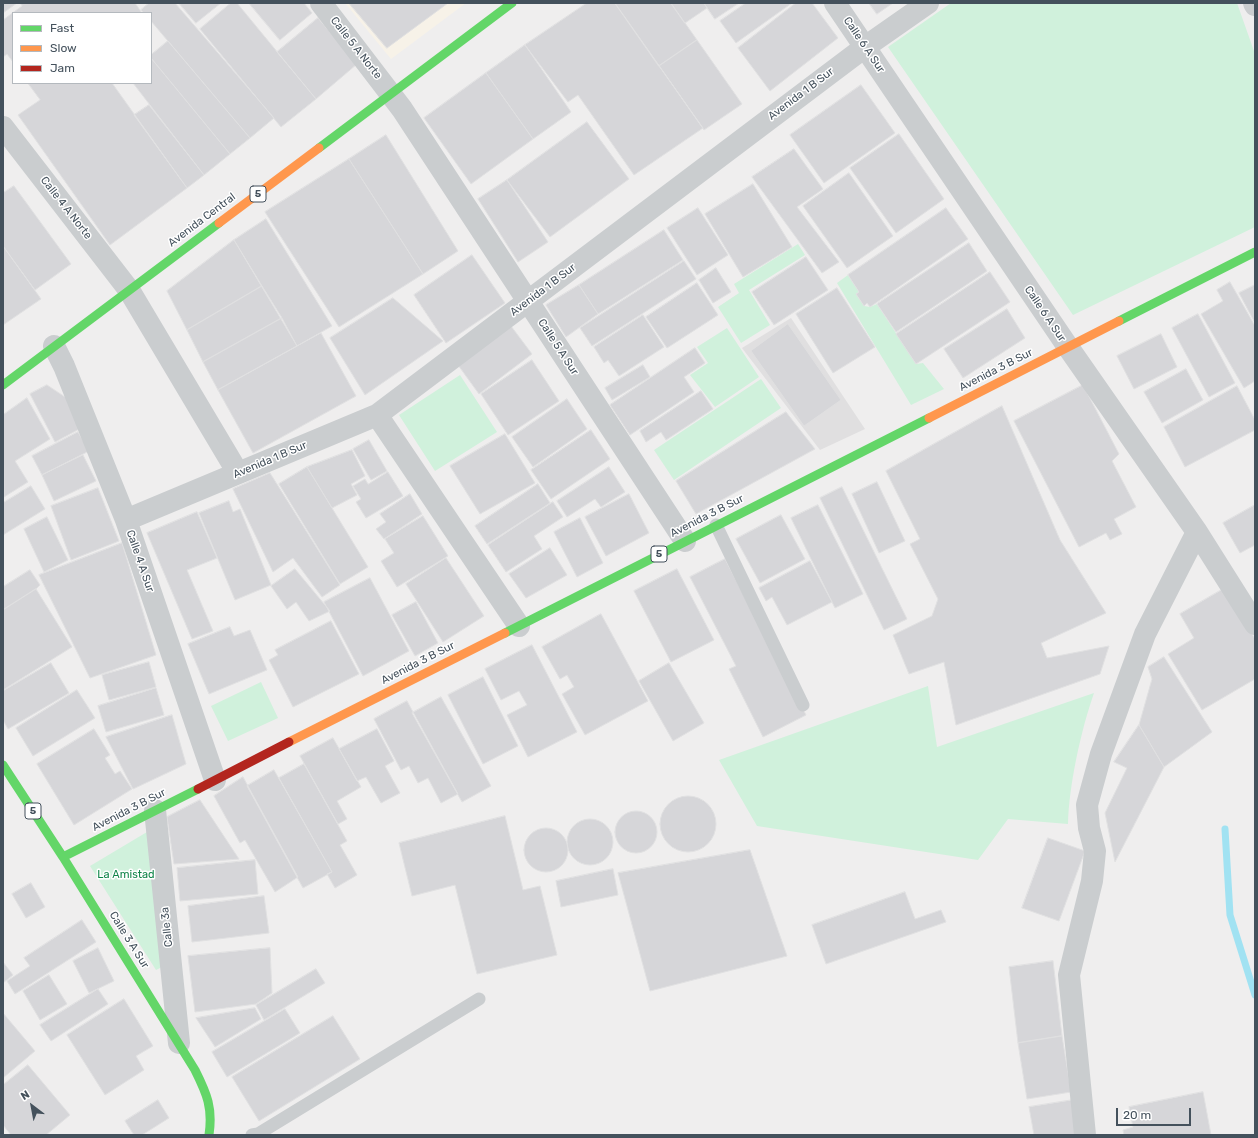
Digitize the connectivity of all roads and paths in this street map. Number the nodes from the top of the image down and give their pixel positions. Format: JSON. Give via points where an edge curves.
{"nodes":[{"id":1,"x":321,"y":3,"type":"edge"},
{"id":2,"x":512,"y":3,"type":"edge"},
{"id":3,"x":835,"y":3,"type":"edge"},
{"id":4,"x":928,"y":3,"type":"edge"},
{"id":5,"x":865,"y":47,"type":"junction"},
{"id":6,"x":391,"y":93,"type":"junction"},
{"id":7,"x":3,"y":127,"type":"edge"},
{"id":8,"x":1255,"y":252,"type":"edge"},
{"id":9,"x":129,"y":290,"type":"junction"},
{"id":10,"x":528,"y":301,"type":"junction"},
{"id":11,"x":54,"y":346,"type":"junction"},
{"id":12,"x":1068,"y":347,"type":"junction"},
{"id":13,"x":3,"y":384,"type":"edge"},
{"id":14,"x":377,"y":415,"type":"junction"},
{"id":15,"x":238,"y":473,"type":"junction"},
{"id":16,"x":126,"y":520,"type":"junction"},
{"id":17,"x":716,"y":525,"type":"junction"},
{"id":18,"x":1197,"y":532,"type":"junction"},
{"id":19,"x":685,"y":541,"type":"junction"},
{"id":20,"x":1255,"y":624,"type":"edge"},
{"id":21,"x":519,"y":626,"type":"junction"},
{"id":22,"x":804,"y":706,"type":"dead end"},
{"id":23,"x":3,"y":765,"type":"edge"},
{"id":24,"x":215,"y":780,"type":"junction"},
{"id":25,"x":155,"y":810,"type":"junction"},
{"id":26,"x":63,"y":857,"type":"junction"},
{"id":27,"x":479,"y":999,"type":"dead end"},
{"id":28,"x":179,"y":1043,"type":"junction"},
{"id":29,"x":209,"y":1135,"type":"edge"},
{"id":30,"x":252,"y":1135,"type":"edge"},
{"id":31,"x":1085,"y":1135,"type":"edge"}],
"edges":[{"from":1,"to":6,"type":"street","name":"Calle 5 A Norte"},
{"from":2,"to":6,"type":"main road","name":"Avenida Central","number":"5"},
{"from":3,"to":5,"type":"street","name":"Calle 6 A Sur"},
{"from":4,"to":5,"type":"street","name":"Avenida 1 B Sur"},
{"from":5,"to":10,"type":"street","name":"Avenida 1 B Sur"},
{"from":5,"to":12,"type":"street","name":"Calle 6 A Sur"},
{"from":6,"to":9,"type":"main road","name":"Avenida Central","number":"5"},
{"from":6,"to":10,"type":"street","name":"Calle 5 A Sur"},
{"from":7,"to":9,"type":"street","name":"Calle 4 A Norte"},
{"from":8,"to":12,"type":"main road","name":"Avenida 3 B Sur","number":"5"},
{"from":9,"to":11,"type":"main road","name":"Avenida Central","number":"5"},
{"from":9,"to":15,"type":"street"},
{"from":10,"to":14,"type":"street","name":"Avenida 1 B Sur"},
{"from":10,"to":19,"type":"street","name":"Calle 5 A Sur"},
{"from":11,"to":13,"type":"main road","name":"Avenida Central","number":"5"},
{"from":11,"to":16,"type":"street","name":"Calle 4 A Sur"},
{"from":12,"to":17,"type":"main road","name":"Avenida 3 B Sur","number":"5"},
{"from":12,"to":18,"type":"street","name":"Calle 6 A Sur"},
{"from":14,"to":15,"type":"street","name":"Avenida 1 B Sur"},
{"from":14,"to":21,"type":"street"},
{"from":15,"to":16,"type":"street","name":"Avenida 1 B Sur"},
{"from":16,"to":24,"type":"street","name":"Calle 4 A Sur"},
{"from":17,"to":19,"type":"main road","name":"Avenida 3 B Sur","number":"5"},
{"from":17,"to":22,"type":"lane"},
{"from":18,"to":20,"type":"street","name":"Calle 6 A Sur"},
{"from":18,"to":31,"type":"street","via":[[1145,634],[1101,754],[1087,805],[1095,851],[1092,881],[1069,975]]},
{"from":19,"to":21,"type":"main road","name":"Avenida 3 B Sur","number":"5"},
{"from":21,"to":24,"type":"main road","name":"Avenida 3 B Sur","number":"5"},
{"from":23,"to":26,"type":"main road","name":"Calle 3 A Sur","number":"5"},
{"from":24,"to":25,"type":"main road","name":"Avenida 3 B Sur","number":"5"},
{"from":25,"to":26,"type":"main road","name":"Avenida 3 B Sur","number":"5"},
{"from":25,"to":28,"type":"street","name":"Calle 3a"},
{"from":26,"to":28,"type":"main road","name":"Calle 3 A Sur"},
{"from":27,"to":30,"type":"lane","via":[[258,1134]]},
{"from":28,"to":29,"type":"main road","name":"Calle 3 A Sur","via":[[211,1101],[212,1119]]}]}
